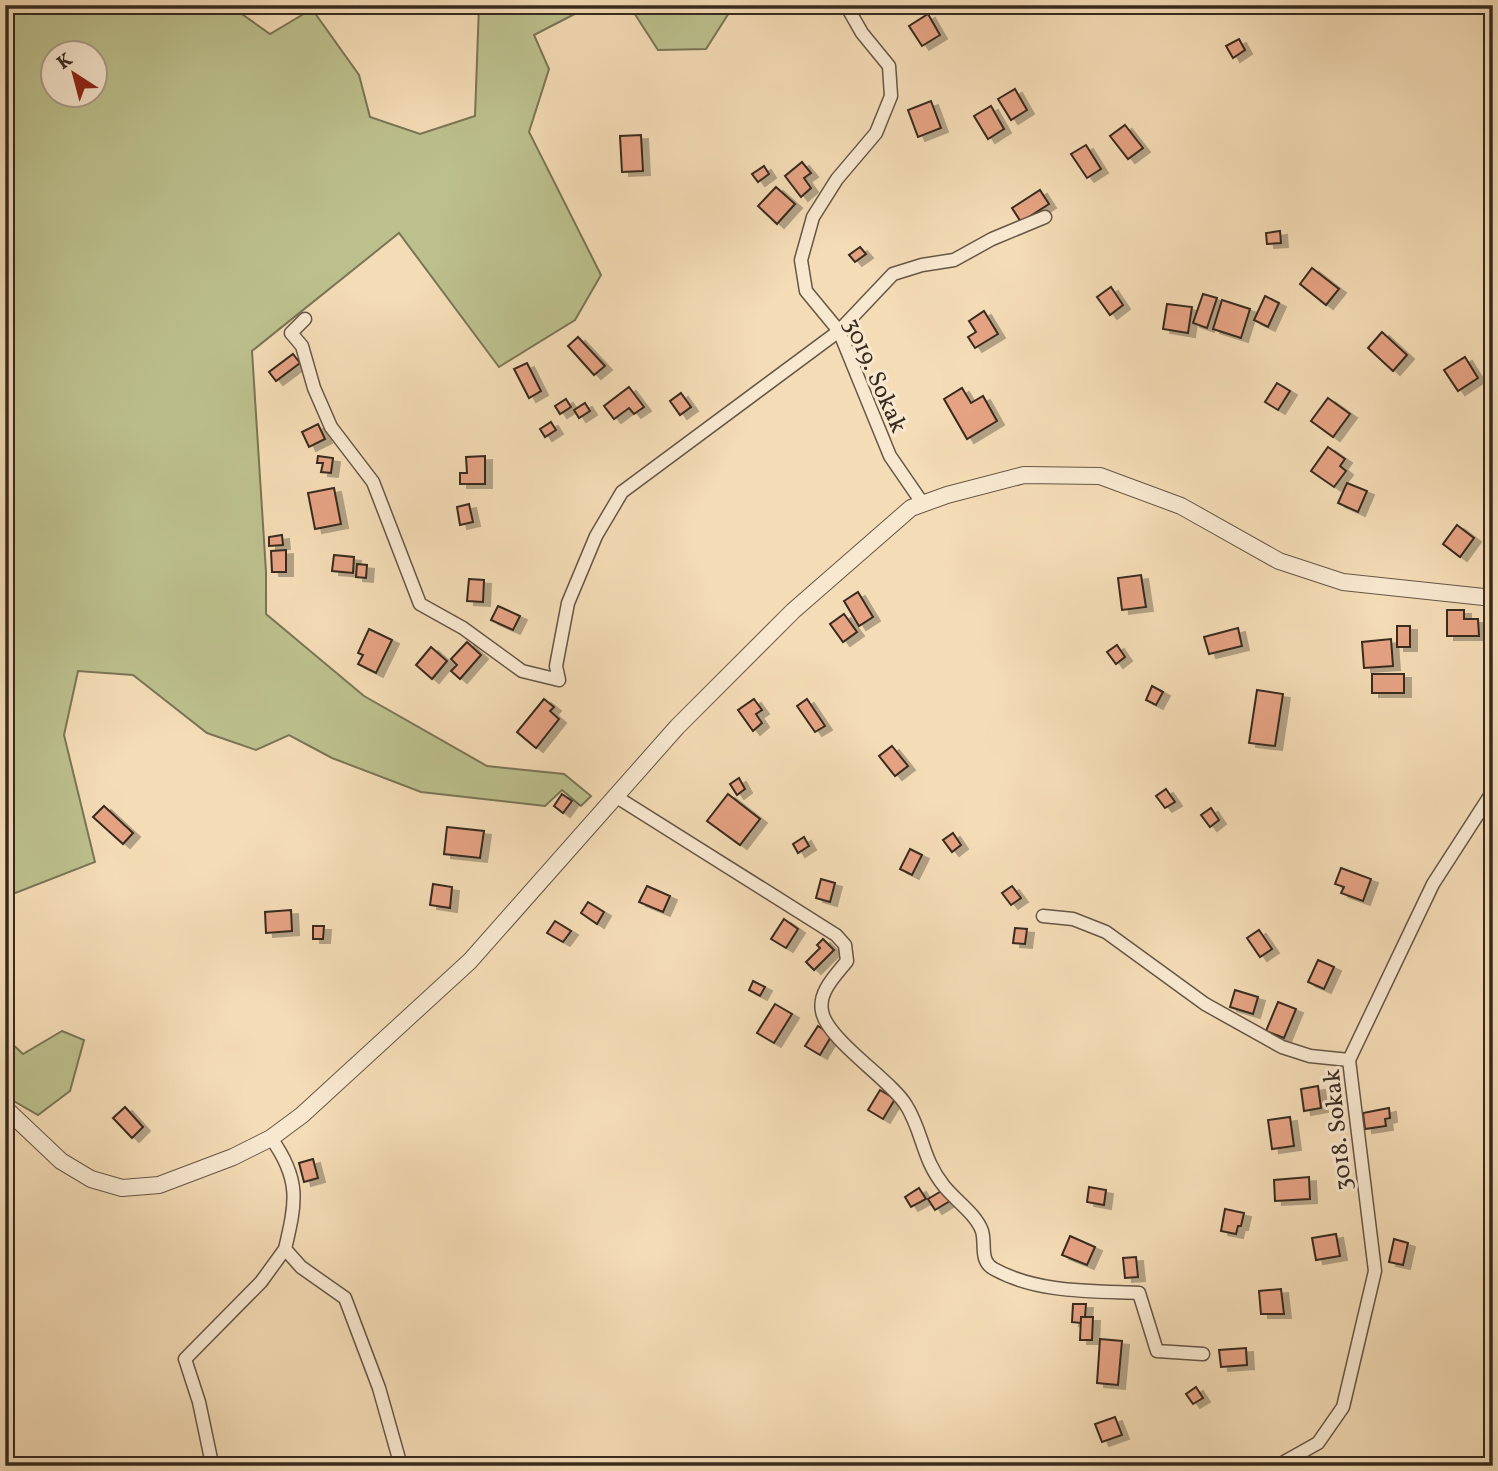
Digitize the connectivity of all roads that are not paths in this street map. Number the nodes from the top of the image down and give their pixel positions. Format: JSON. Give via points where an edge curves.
{"nodes":[{"id":1,"x":846,"y":5,"type":"edge"},
{"id":2,"x":1045,"y":217,"type":"dead end"},
{"id":3,"x":305,"y":319,"type":"dead end"},
{"id":4,"x":839,"y":331,"type":"junction"},
{"id":5,"x":923,"y":504,"type":"junction"},
{"id":6,"x":1493,"y":598,"type":"edge"},
{"id":7,"x":1493,"y":791,"type":"edge"},
{"id":8,"x":615,"y":796,"type":"junction"},
{"id":9,"x":1043,"y":916,"type":"dead end"},
{"id":10,"x":1349,"y":1059,"type":"junction"},
{"id":11,"x":5,"y":1108,"type":"edge"},
{"id":12,"x":271,"y":1138,"type":"junction"},
{"id":13,"x":285,"y":1249,"type":"junction"},
{"id":14,"x":1203,"y":1354,"type":"dead end"},
{"id":15,"x":210,"y":1466,"type":"edge"},
{"id":16,"x":401,"y":1466,"type":"edge"},
{"id":17,"x":1278,"y":1466,"type":"edge"}],
"edges":[{"from":1,"to":4,"type":"street","name":"3019. Sokak","via":[[889,66],[891,96],[876,133],[837,179],[813,217],[801,260],[806,291]]},
{"from":2,"to":4,"type":"street","via":[[954,260],[893,274]]},
{"from":3,"to":4,"type":"street","via":[[291,333],[302,346],[313,388],[331,427],[373,482],[421,604],[522,671],[559,680],[556,666],[568,603],[596,536],[622,492]]},
{"from":4,"to":5,"type":"street","name":"3019. Sokak","via":[[890,456]]},
{"from":5,"to":6,"type":"street","via":[[1024,475],[1100,476],[1181,506],[1279,561],[1343,582]]},
{"from":5,"to":8,"type":"street","via":[[911,508],[793,611]]},
{"from":7,"to":10,"type":"street","name":"3018. Sokak","via":[[1433,884]]},
{"from":8,"to":12,"type":"street","via":[[470,961]]},
{"from":8,"to":14,"type":"street","via":[[799,911],[845,945],[847,961],[825,991],[822,1014],[904,1101],[933,1170],[981,1229],[984,1258],[992,1268],[1044,1286],[1139,1293],[1157,1351]]},
{"from":9,"to":10,"type":"street","via":[[1073,919],[1106,932],[1205,1004],[1282,1047],[1310,1056]]},
{"from":10,"to":17,"type":"street","name":"3018. Sokak","via":[[1375,1271],[1343,1406],[1318,1443]]},
{"from":11,"to":12,"type":"street","via":[[61,1161],[91,1179],[122,1188],[159,1185]]},
{"from":12,"to":13,"type":"street","via":[[294,1184],[294,1212]]},
{"from":13,"to":15,"type":"street","via":[[261,1282],[185,1359],[199,1402]]},
{"from":13,"to":16,"type":"street","via":[[301,1267],[345,1298],[379,1388]]}]}
